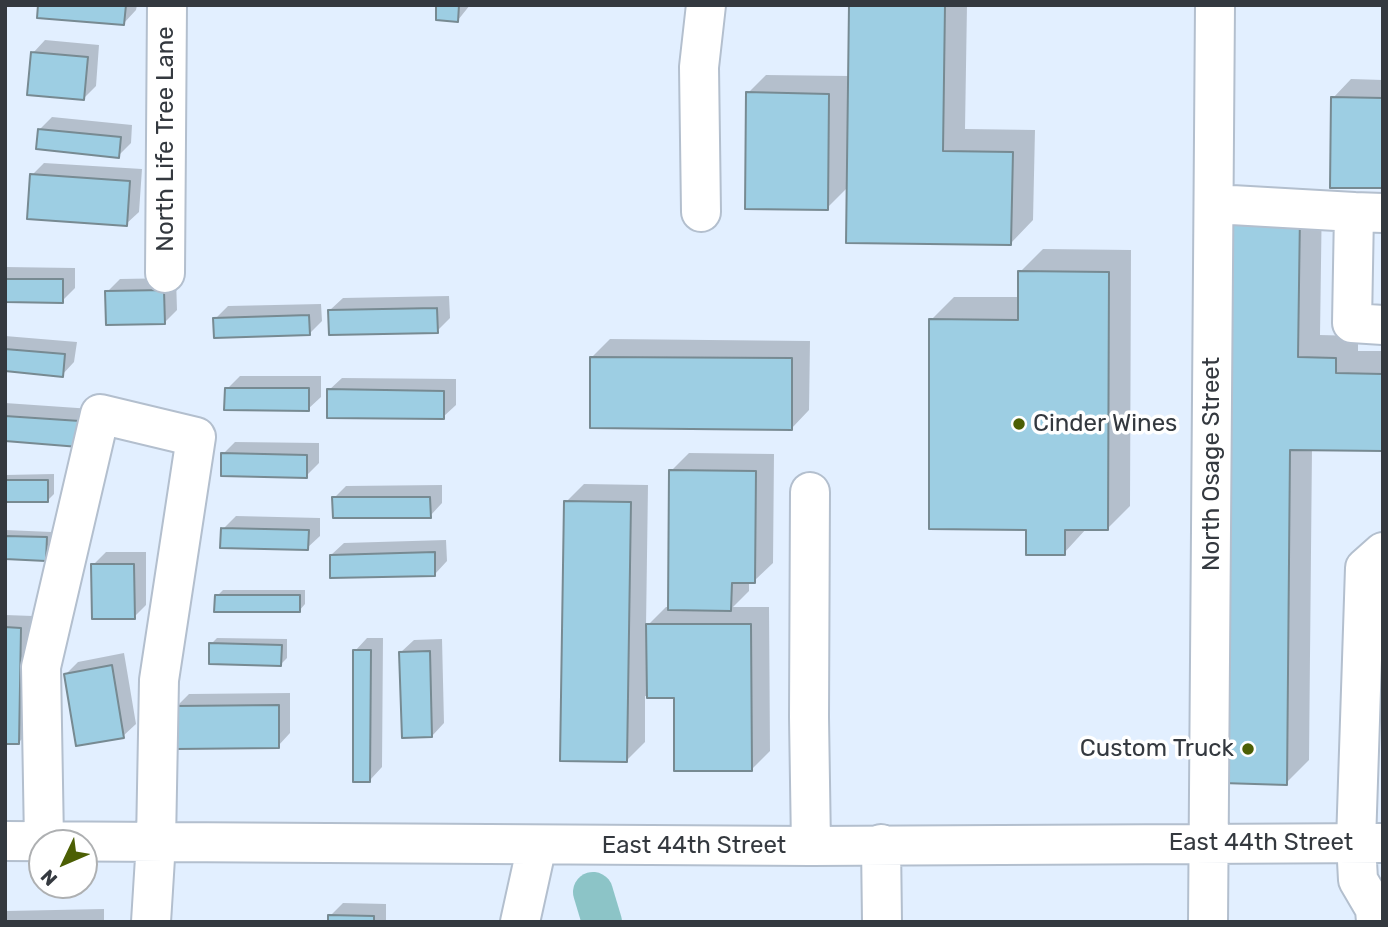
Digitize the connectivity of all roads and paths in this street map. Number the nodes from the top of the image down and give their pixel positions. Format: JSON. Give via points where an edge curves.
{"nodes":[{"id":1,"x":167,"y":5,"type":"edge"},
{"id":2,"x":706,"y":5,"type":"edge"},
{"id":3,"x":1215,"y":5,"type":"edge"},
{"id":4,"x":1214,"y":204,"type":"junction"},
{"id":5,"x":701,"y":212,"type":"dead end"},
{"id":6,"x":1368,"y":213,"type":"edge"},
{"id":7,"x":165,"y":273,"type":"dead end"},
{"id":8,"x":1383,"y":325,"type":"edge"},
{"id":9,"x":810,"y":492,"type":"dead end"},
{"id":10,"x":1383,"y":552,"type":"edge"},
{"id":11,"x":44,"y":829,"type":"edge"},
{"id":12,"x":5,"y":841,"type":"edge"},
{"id":13,"x":28,"y":841,"type":"edge"},
{"id":14,"x":98,"y":841,"type":"edge"},
{"id":15,"x":156,"y":842,"type":"junction"},
{"id":16,"x":1369,"y":843,"type":"edge"},
{"id":17,"x":881,"y":844,"type":"junction"},
{"id":18,"x":1210,"y":844,"type":"junction"},
{"id":19,"x":537,"y":845,"type":"junction"},
{"id":20,"x":811,"y":846,"type":"junction"},
{"id":21,"x":1378,"y":913,"type":"edge"},
{"id":22,"x":152,"y":922,"type":"edge"},
{"id":23,"x":520,"y":922,"type":"edge"},
{"id":24,"x":882,"y":922,"type":"edge"},
{"id":25,"x":1208,"y":922,"type":"edge"}],
"edges":[{"from":1,"to":7,"type":"street","name":"North Life Tree Lane"},
{"from":2,"to":5,"type":"street","via":[[699,67]]},
{"from":3,"to":4,"type":"street","name":"North Osage Street"},
{"from":4,"to":6,"type":"street"},
{"from":4,"to":18,"type":"street","name":"North Osage Street"},
{"from":6,"to":8,"type":"street","via":[[1352,323]]},
{"from":9,"to":20,"type":"street"},
{"from":10,"to":16,"type":"street","via":[[1365,568]]},
{"from":11,"to":15,"type":"street","via":[[41,667],[100,414],[196,437],[159,680]]},
{"from":12,"to":13,"type":"street","name":"East 44th Street"},
{"from":14,"to":15,"type":"street","name":"East 44th Street"},
{"from":15,"to":19,"type":"street","name":"East 44th Street"},
{"from":15,"to":22,"type":"street"},
{"from":16,"to":18,"type":"street","name":"East 44th Street"},
{"from":16,"to":21,"type":"street","via":[[1358,880]]},
{"from":17,"to":18,"type":"street","name":"East 44th Street"},
{"from":17,"to":20,"type":"street","name":"East 44th Street"},
{"from":17,"to":24,"type":"street"},
{"from":18,"to":25,"type":"street","name":"North Osage Street"},
{"from":19,"to":20,"type":"street","name":"East 44th Street"},
{"from":19,"to":23,"type":"street"}]}
